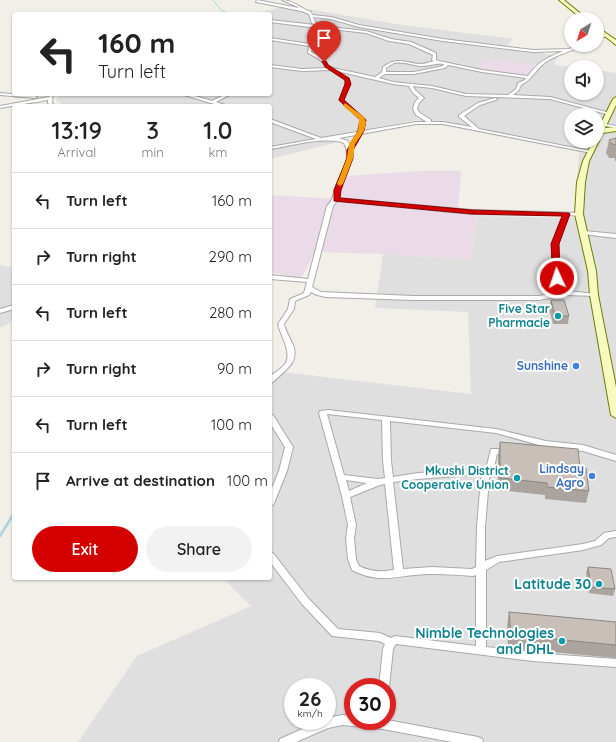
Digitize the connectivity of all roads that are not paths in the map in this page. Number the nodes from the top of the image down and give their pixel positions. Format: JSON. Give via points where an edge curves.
{"nodes":[{"id":1,"x":284,"y":0,"type":"edge"},
{"id":2,"x":561,"y":0,"type":"edge"},
{"id":3,"x":257,"y":1,"type":"dead end"},
{"id":4,"x":302,"y":10,"type":"junction"},
{"id":5,"x":576,"y":12,"type":"edge"},
{"id":6,"x":312,"y":16,"type":"junction"},
{"id":7,"x":272,"y":21,"type":"edge"},
{"id":8,"x":359,"y":26,"type":"junction"},
{"id":9,"x":319,"y":27,"type":"junction"},
{"id":10,"x":606,"y":35,"type":"edge"},
{"id":11,"x":378,"y":36,"type":"junction"},
{"id":12,"x":272,"y":39,"type":"edge"},
{"id":13,"x":616,"y":43,"type":"edge"},
{"id":14,"x":312,"y":45,"type":"junction"},
{"id":15,"x":564,"y":50,"type":"edge"},
{"id":16,"x":565,"y":52,"type":"edge"},
{"id":17,"x":438,"y":62,"type":"junction"},
{"id":18,"x":447,"y":63,"type":"junction"},
{"id":19,"x":272,"y":67,"type":"edge"},
{"id":20,"x":334,"y":70,"type":"junction"},
{"id":21,"x":383,"y":73,"type":"junction"},
{"id":22,"x":529,"y":77,"type":"junction"},
{"id":23,"x":375,"y":79,"type":"junction"},
{"id":24,"x":411,"y":86,"type":"junction"},
{"id":25,"x":0,"y":94,"type":"edge"},
{"id":26,"x":12,"y":95,"type":"edge"},
{"id":27,"x":17,"y":96,"type":"edge"},
{"id":28,"x":51,"y":96,"type":"edge"},
{"id":29,"x":190,"y":96,"type":"edge"},
{"id":30,"x":226,"y":96,"type":"edge"},
{"id":31,"x":501,"y":97,"type":"junction"},
{"id":32,"x":509,"y":97,"type":"junction"},
{"id":33,"x":616,"y":98,"type":"edge"},
{"id":34,"x":213,"y":102,"type":"junction"},
{"id":35,"x":15,"y":104,"type":"edge"},
{"id":36,"x":220,"y":104,"type":"edge"},
{"id":37,"x":12,"y":105,"type":"edge"},
{"id":38,"x":0,"y":107,"type":"edge"},
{"id":39,"x":608,"y":115,"type":"junction"},
{"id":40,"x":272,"y":121,"type":"edge"},
{"id":41,"x":429,"y":121,"type":"junction"},
{"id":42,"x":604,"y":124,"type":"joint"},
{"id":43,"x":616,"y":127,"type":"edge"},
{"id":44,"x":477,"y":129,"type":"junction"},
{"id":45,"x":604,"y":130,"type":"edge"},
{"id":46,"x":359,"y":133,"type":"junction"},
{"id":47,"x":327,"y":139,"type":"junction"},
{"id":48,"x":272,"y":148,"type":"edge"},
{"id":49,"x":592,"y":148,"type":"edge"},
{"id":50,"x":350,"y":150,"type":"junction"},
{"id":51,"x":590,"y":152,"type":"junction"},
{"id":52,"x":336,"y":199,"type":"junction"},
{"id":53,"x":567,"y":214,"type":"junction"},
{"id":54,"x":579,"y":214,"type":"junction"},
{"id":55,"x":584,"y":233,"type":"junction"},
{"id":56,"x":616,"y":236,"type":"edge"},
{"id":57,"x":272,"y":277,"type":"edge"},
{"id":58,"x":310,"y":284,"type":"junction"},
{"id":59,"x":566,"y":293,"type":"junction"},
{"id":60,"x":594,"y":295,"type":"junction"},
{"id":61,"x":12,"y":308,"type":"edge"},
{"id":62,"x":0,"y":311,"type":"edge"},
{"id":63,"x":612,"y":372,"type":"edge"},
{"id":64,"x":272,"y":378,"type":"edge"},
{"id":65,"x":616,"y":415,"type":"edge"},
{"id":66,"x":386,"y":419,"type":"junction"},
{"id":67,"x":272,"y":420,"type":"edge"},
{"id":68,"x":546,"y":444,"type":"junction"},
{"id":69,"x":514,"y":450,"type":"edge"},
{"id":70,"x":528,"y":450,"type":"edge"},
{"id":71,"x":616,"y":458,"type":"edge"},
{"id":72,"x":489,"y":471,"type":"junction"},
{"id":73,"x":342,"y":477,"type":"junction"},
{"id":74,"x":390,"y":481,"type":"junction"},
{"id":75,"x":378,"y":482,"type":"junction"},
{"id":76,"x":346,"y":496,"type":"junction"},
{"id":77,"x":272,"y":498,"type":"edge"},
{"id":78,"x":616,"y":534,"type":"edge"},
{"id":79,"x":272,"y":558,"type":"edge"},
{"id":80,"x":481,"y":569,"type":"junction"},
{"id":81,"x":399,"y":574,"type":"junction"},
{"id":82,"x":391,"y":642,"type":"junction"},
{"id":83,"x":481,"y":649,"type":"junction"},
{"id":84,"x":616,"y":663,"type":"edge"},
{"id":85,"x":385,"y":678,"type":"edge"},
{"id":86,"x":344,"y":720,"type":"edge"},
{"id":87,"x":396,"y":725,"type":"edge"},
{"id":88,"x":284,"y":742,"type":"edge"},
{"id":89,"x":478,"y":742,"type":"edge"}],
"edges":[{"from":1,"to":4,"type":"street","via":[[299,6]]},
{"from":2,"to":5,"type":"main road"},
{"from":3,"to":4,"type":"street"},
{"from":4,"to":6,"type":"street"},
{"from":6,"to":8,"type":"street"},
{"from":6,"to":9,"type":"street","via":[[314,23]]},
{"from":7,"to":9,"type":"street"},
{"from":8,"to":11,"type":"street","via":[[382,35]]},
{"from":8,"to":15,"type":"street","via":[[533,51]]},
{"from":9,"to":11,"type":"street","via":[[362,31]]},
{"from":9,"to":14,"type":"street","via":[[325,31]]},
{"from":10,"to":13,"type":"main road"},
{"from":11,"to":17,"type":"street","via":[[418,46],[435,54],[434,60]]},
{"from":12,"to":14,"type":"street"},
{"from":14,"to":20,"type":"street","via":[[309,52]]},
{"from":16,"to":22,"type":"street","via":[[546,60]]},
{"from":17,"to":18,"type":"street"},
{"from":17,"to":21,"type":"street","via":[[423,65],[399,60],[388,63]]},
{"from":18,"to":21,"type":"street","via":[[444,67],[414,73]]},
{"from":18,"to":22,"type":"street"},
{"from":19,"to":20,"type":"street"},
{"from":20,"to":23,"type":"street"},
{"from":20,"to":46,"type":"street","via":[[348,81],[341,100],[363,120]]},
{"from":21,"to":23,"type":"street"},
{"from":22,"to":32,"type":"street","via":[[519,84],[518,89]]},
{"from":23,"to":24,"type":"street"},
{"from":24,"to":31,"type":"street","via":[[432,87],[466,95]]},
{"from":24,"to":41,"type":"street","via":[[422,98],[417,102],[415,109]]},
{"from":25,"to":26,"type":"street"},
{"from":27,"to":28,"type":"street"},
{"from":28,"to":35,"type":"street"},
{"from":29,"to":34,"type":"street"},
{"from":30,"to":34,"type":"street"},
{"from":31,"to":32,"type":"street"},
{"from":31,"to":44,"type":"street","via":[[479,104],[461,116]]},
{"from":32,"to":39,"type":"street","via":[[555,99]]},
{"from":33,"to":39,"type":"main road"},
{"from":34,"to":36,"type":"street"},
{"from":37,"to":38,"type":"street"},
{"from":39,"to":42,"type":"main road"},
{"from":39,"to":43,"type":"main road"},
{"from":40,"to":47,"type":"street"},
{"from":41,"to":44,"type":"street"},
{"from":41,"to":46,"type":"street"},
{"from":42,"to":43,"type":"street"},
{"from":43,"to":45,"type":"main road"},
{"from":44,"to":51,"type":"street"},
{"from":46,"to":47,"type":"street"},
{"from":46,"to":50,"type":"street"},
{"from":47,"to":48,"type":"street"},
{"from":47,"to":50,"type":"street","via":[[346,142]]},
{"from":49,"to":51,"type":"main road"},
{"from":50,"to":52,"type":"street","via":[[350,158]]},
{"from":51,"to":54,"type":"main road","via":[[581,182]]},
{"from":52,"to":53,"type":"street","via":[[472,212]]},
{"from":52,"to":58,"type":"street","via":[[330,206]]},
{"from":53,"to":54,"type":"street"},
{"from":53,"to":59,"type":"street","via":[[555,244],[558,286]]},
{"from":54,"to":55,"type":"main road"},
{"from":55,"to":56,"type":"street"},
{"from":55,"to":60,"type":"main road"},
{"from":57,"to":58,"type":"street"},
{"from":58,"to":59,"type":"street","via":[[319,294],[326,295],[540,298]]},
{"from":58,"to":64,"type":"street","via":[[306,295],[292,300],[291,309],[281,324],[282,332],[292,349],[292,356],[289,364]]},
{"from":59,"to":60,"type":"street"},
{"from":60,"to":63,"type":"main road"},
{"from":61,"to":62,"type":"street"},
{"from":63,"to":65,"type":"main road"},
{"from":66,"to":68,"type":"street","via":[[496,431]]},
{"from":66,"to":73,"type":"street","via":[[323,413]]},
{"from":66,"to":74,"type":"street"},
{"from":67,"to":77,"type":"street","via":[[289,447]]},
{"from":68,"to":70,"type":"street"},
{"from":68,"to":71,"type":"street","via":[[583,448]]},
{"from":69,"to":72,"type":"street","via":[[494,451]]},
{"from":72,"to":74,"type":"street","via":[[418,476]]},
{"from":72,"to":80,"type":"street","via":[[485,479]]},
{"from":73,"to":75,"type":"street"},
{"from":73,"to":76,"type":"street"},
{"from":74,"to":75,"type":"street"},
{"from":74,"to":81,"type":"street"},
{"from":75,"to":76,"type":"street"},
{"from":76,"to":81,"type":"street","via":[[352,525],[350,538],[355,568],[365,573]]},
{"from":78,"to":80,"type":"street","via":[[607,535],[598,543],[583,547],[496,558]]},
{"from":79,"to":82,"type":"street","via":[[305,601],[335,634],[380,636]]},
{"from":80,"to":81,"type":"street","via":[[467,574],[432,570]]},
{"from":80,"to":83,"type":"street"},
{"from":82,"to":83,"type":"street","via":[[395,640]]},
{"from":82,"to":85,"type":"street"},
{"from":83,"to":84,"type":"street","via":[[526,657]]},
{"from":86,"to":88,"type":"street","via":[[327,723]]},
{"from":87,"to":89,"type":"street"}]}
